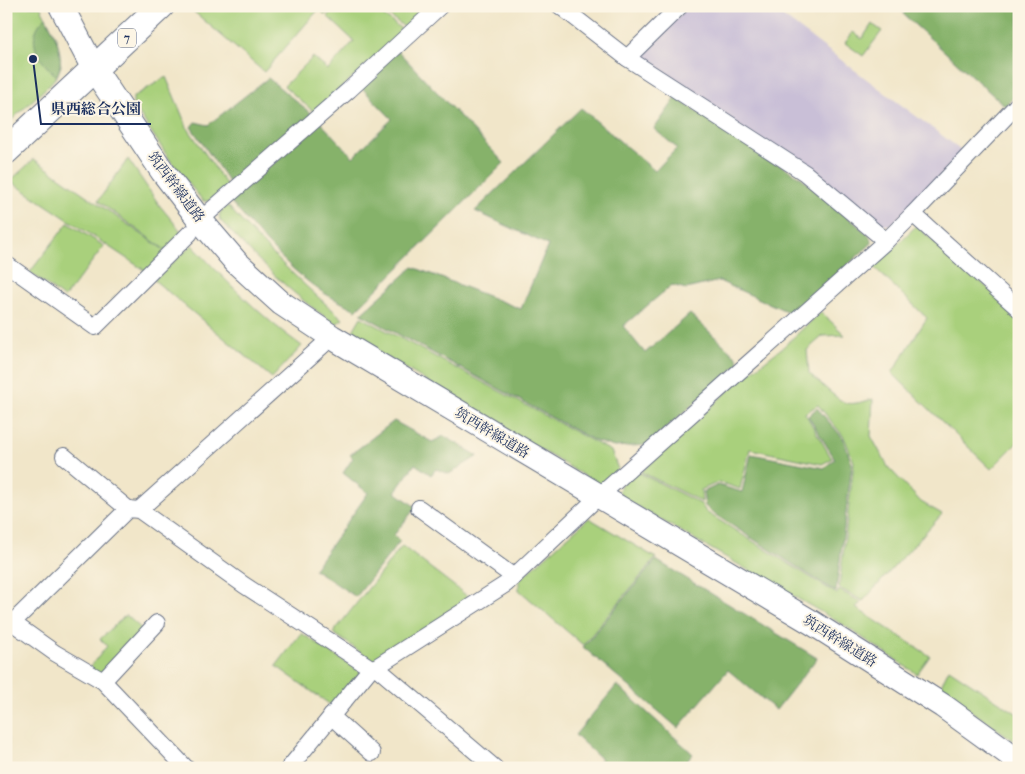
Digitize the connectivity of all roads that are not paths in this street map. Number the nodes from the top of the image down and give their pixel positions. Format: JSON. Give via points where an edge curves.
{"nodes":[{"id":1,"x":61,"y":6,"type":"edge"},
{"id":2,"x":161,"y":6,"type":"edge"},
{"id":3,"x":440,"y":6,"type":"edge"},
{"id":4,"x":560,"y":6,"type":"edge"},
{"id":5,"x":680,"y":6,"type":"edge"},
{"id":6,"x":627,"y":58,"type":"junction"},
{"id":7,"x":94,"y":70,"type":"junction"},
{"id":8,"x":1019,"y":103,"type":"edge"},
{"id":9,"x":6,"y":152,"type":"edge"},
{"id":10,"x":913,"y":214,"type":"junction"},
{"id":11,"x":195,"y":226,"type":"junction"},
{"id":12,"x":886,"y":241,"type":"junction"},
{"id":13,"x":6,"y":264,"type":"edge"},
{"id":14,"x":1019,"y":309,"type":"edge"},
{"id":15,"x":332,"y":337,"type":"junction"},
{"id":16,"x":64,"y":456,"type":"dead end"},
{"id":17,"x":598,"y":497,"type":"junction"},
{"id":18,"x":419,"y":508,"type":"dead end"},
{"id":19,"x":134,"y":509,"type":"junction"},
{"id":20,"x":514,"y":577,"type":"junction"},
{"id":21,"x":9,"y":620,"type":"edge"},
{"id":22,"x":157,"y":623,"type":"dead end"},
{"id":23,"x":374,"y":667,"type":"junction"},
{"id":24,"x":103,"y":682,"type":"junction"},
{"id":25,"x":331,"y":716,"type":"junction"},
{"id":26,"x":372,"y":753,"type":"dead end"},
{"id":27,"x":1019,"y":761,"type":"edge"},
{"id":28,"x":186,"y":768,"type":"edge"},
{"id":29,"x":289,"y":768,"type":"edge"},
{"id":30,"x":495,"y":768,"type":"edge"}],
"edges":[{"from":1,"to":7,"type":"street","name":"筑西幹線道路"},
{"from":2,"to":7,"type":"main road","number":"7"},
{"from":3,"to":11,"type":"street"},
{"from":4,"to":6,"type":"street"},
{"from":5,"to":6,"type":"street"},
{"from":6,"to":12,"type":"street","via":[[805,173]]},
{"from":7,"to":9,"type":"main road","number":"7"},
{"from":7,"to":11,"type":"street","name":"筑西幹線道路"},
{"from":8,"to":10,"type":"street"},
{"from":10,"to":12,"type":"street"},
{"from":10,"to":14,"type":"street"},
{"from":11,"to":13,"type":"street","via":[[95,327]]},
{"from":11,"to":15,"type":"street","name":"筑西幹線道路","via":[[282,304]]},
{"from":12,"to":17,"type":"street"},
{"from":15,"to":17,"type":"street","name":"筑西幹線道路"},
{"from":15,"to":19,"type":"street"},
{"from":16,"to":19,"type":"street"},
{"from":17,"to":20,"type":"street"},
{"from":17,"to":27,"type":"street","name":"筑西幹線道路","via":[[811,622],[943,706]]},
{"from":18,"to":20,"type":"street"},
{"from":19,"to":21,"type":"street"},
{"from":19,"to":23,"type":"street","via":[[244,585]]},
{"from":20,"to":23,"type":"street"},
{"from":21,"to":24,"type":"street"},
{"from":22,"to":24,"type":"street"},
{"from":23,"to":25,"type":"street"},
{"from":23,"to":30,"type":"street"},
{"from":24,"to":28,"type":"street"},
{"from":25,"to":26,"type":"street"},
{"from":25,"to":29,"type":"street"}]}
